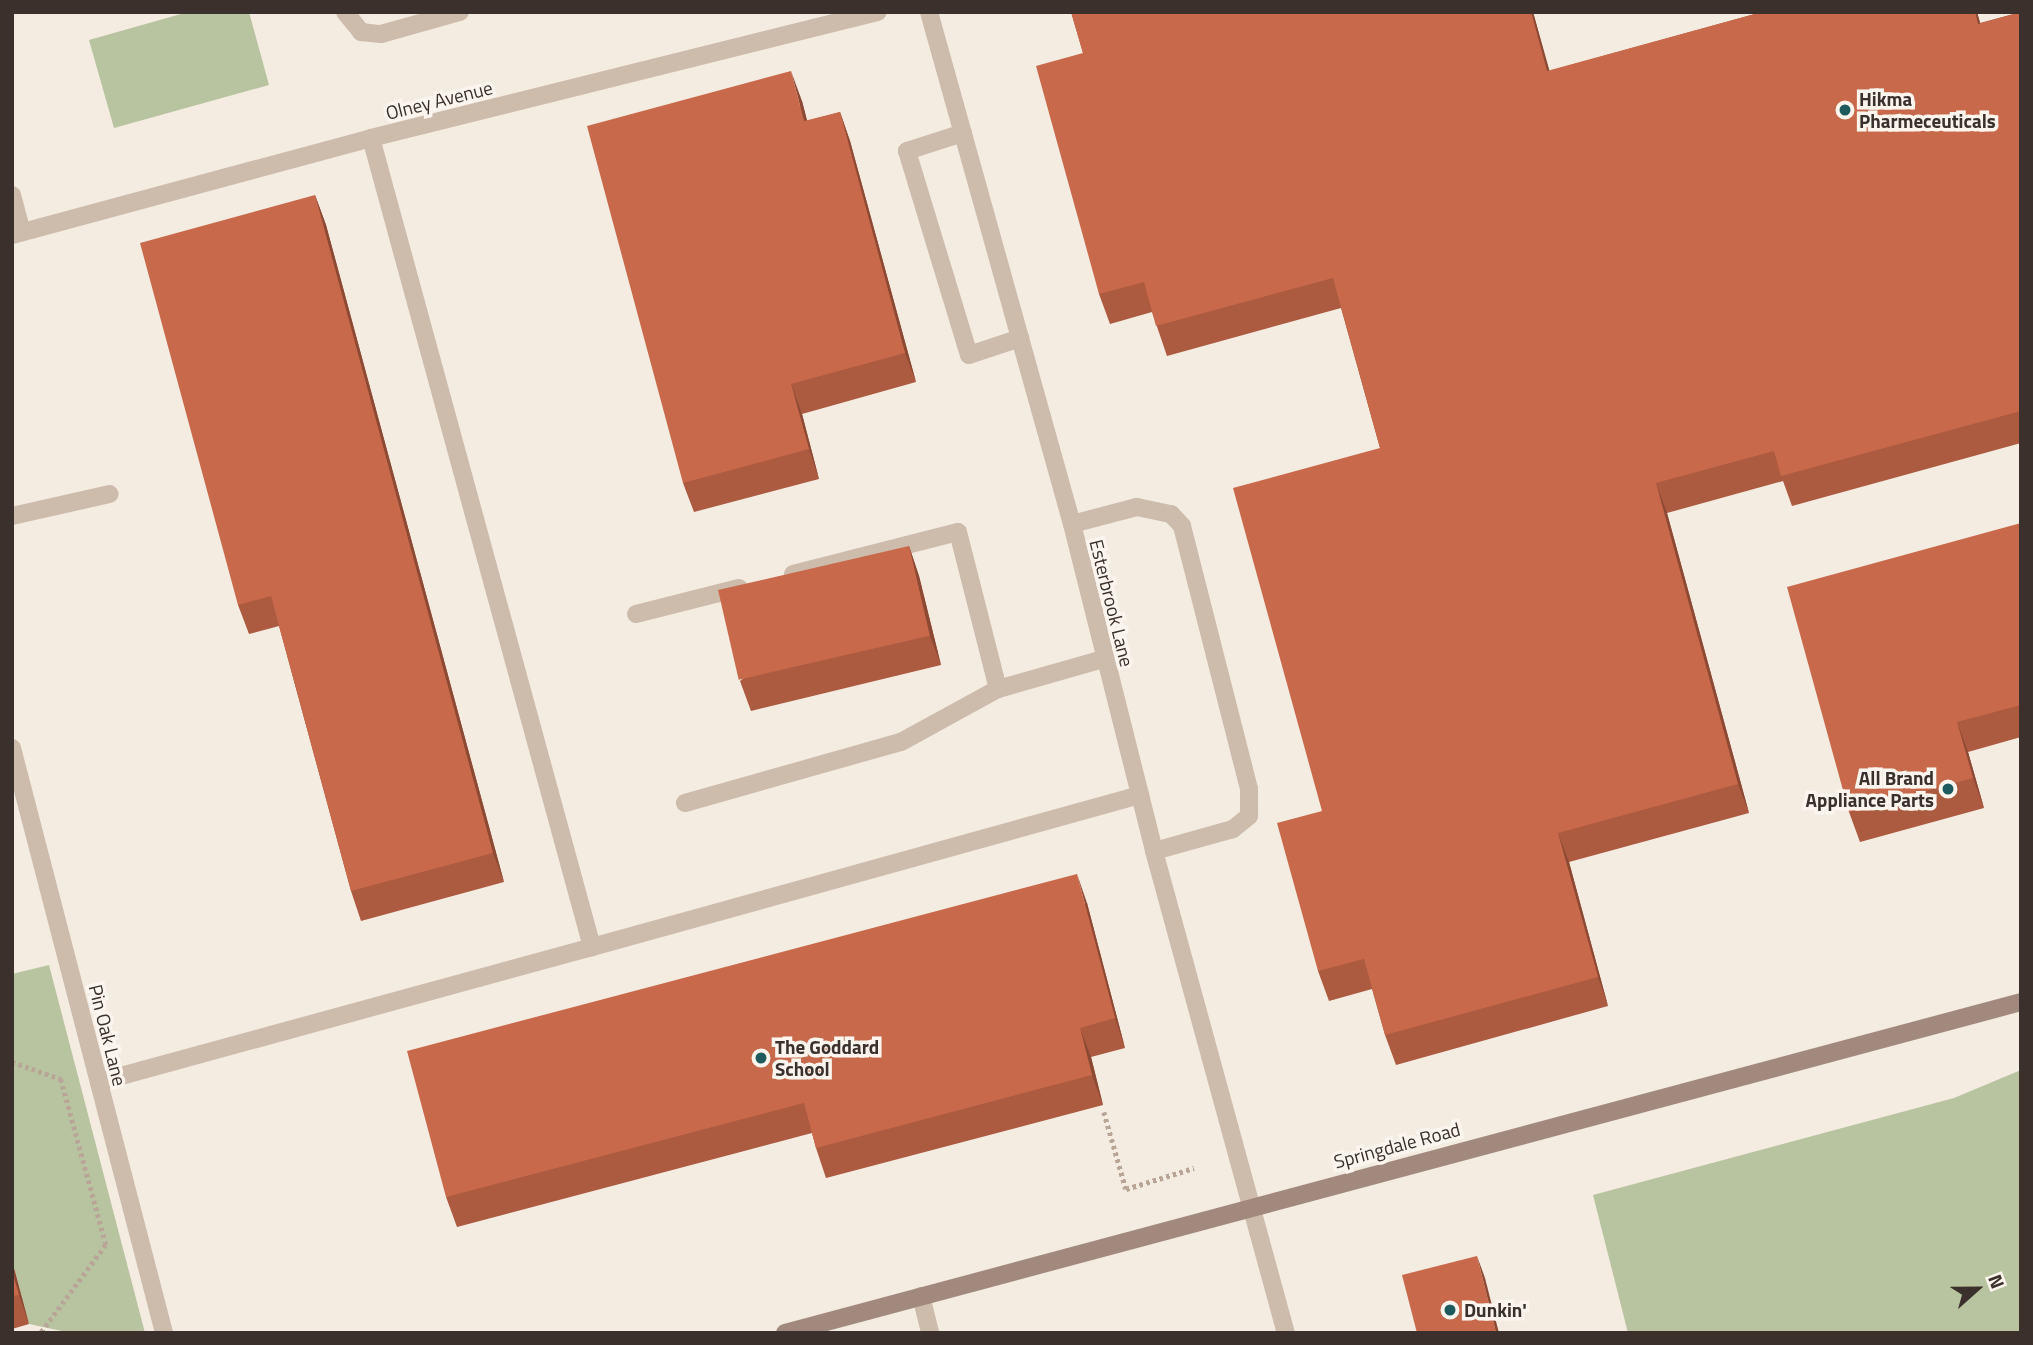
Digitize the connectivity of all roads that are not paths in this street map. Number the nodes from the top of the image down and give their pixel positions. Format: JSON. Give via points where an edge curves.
{"nodes":[{"id":1,"x":345,"y":12,"type":"edge"},
{"id":2,"x":460,"y":12,"type":"edge"},
{"id":3,"x":878,"y":12,"type":"edge"},
{"id":4,"x":929,"y":12,"type":"edge"},
{"id":5,"x":432,"y":16,"type":"edge"},
{"id":6,"x":962,"y":133,"type":"junction"},
{"id":7,"x":371,"y":138,"type":"junction"},
{"id":8,"x":12,"y":195,"type":"edge"},
{"id":9,"x":17,"y":233,"type":"edge"},
{"id":10,"x":1020,"y":338,"type":"junction"},
{"id":11,"x":110,"y":494,"type":"dead end"},
{"id":12,"x":12,"y":516,"type":"edge"},
{"id":13,"x":1072,"y":524,"type":"junction"},
{"id":14,"x":636,"y":614,"type":"dead end"},
{"id":15,"x":1103,"y":659,"type":"junction"},
{"id":16,"x":998,"y":689,"type":"junction"},
{"id":17,"x":12,"y":748,"type":"edge"},
{"id":18,"x":1140,"y":795,"type":"junction"},
{"id":19,"x":685,"y":803,"type":"dead end"},
{"id":20,"x":1154,"y":850,"type":"junction"},
{"id":21,"x":592,"y":947,"type":"junction"},
{"id":22,"x":2021,"y":1002,"type":"edge"},
{"id":23,"x":99,"y":1082,"type":"junction"},
{"id":24,"x":1251,"y":1205,"type":"junction"},
{"id":25,"x":921,"y":1296,"type":"junction"},
{"id":26,"x":164,"y":1333,"type":"edge"},
{"id":27,"x":785,"y":1333,"type":"edge"},
{"id":28,"x":930,"y":1333,"type":"edge"},
{"id":29,"x":1286,"y":1333,"type":"edge"}],
"edges":[{"from":1,"to":5,"type":"street","via":[[361,32],[381,34]]},
{"from":2,"to":5,"type":"street"},
{"from":3,"to":7,"type":"street","name":"Olney Avenue"},
{"from":4,"to":6,"type":"street","name":"Esterbrook Lane"},
{"from":6,"to":10,"type":"street","name":"Esterbrook Lane"},
{"from":6,"to":10,"type":"street","via":[[907,152],[970,355]]},
{"from":7,"to":9,"type":"street","name":"Olney Avenue"},
{"from":7,"to":21,"type":"street"},
{"from":8,"to":9,"type":"street"},
{"from":10,"to":13,"type":"street","name":"Esterbrook Lane"},
{"from":11,"to":12,"type":"street"},
{"from":13,"to":15,"type":"street","name":"Esterbrook Lane"},
{"from":13,"to":20,"type":"street","via":[[1137,507],[1171,514],[1182,526],[1249,789],[1248,817],[1233,829]]},
{"from":14,"to":16,"type":"street","via":[[958,532]]},
{"from":15,"to":16,"type":"street"},
{"from":15,"to":18,"type":"street","name":"Esterbrook Lane"},
{"from":16,"to":19,"type":"street","via":[[901,742]]},
{"from":17,"to":23,"type":"street","name":"Pin Oak Lane"},
{"from":18,"to":20,"type":"street","name":"Esterbrook Lane"},
{"from":18,"to":21,"type":"street"},
{"from":20,"to":24,"type":"street","name":"Esterbrook Lane"},
{"from":21,"to":23,"type":"street"},
{"from":22,"to":24,"type":"main road","name":"Springdale Road"},
{"from":23,"to":26,"type":"street","name":"Pin Oak Lane"},
{"from":24,"to":25,"type":"main road","name":"Springdale Road"},
{"from":24,"to":29,"type":"street","name":"Esterbrook Lane"},
{"from":25,"to":27,"type":"main road","name":"Springdale Road"},
{"from":25,"to":28,"type":"street"}]}
